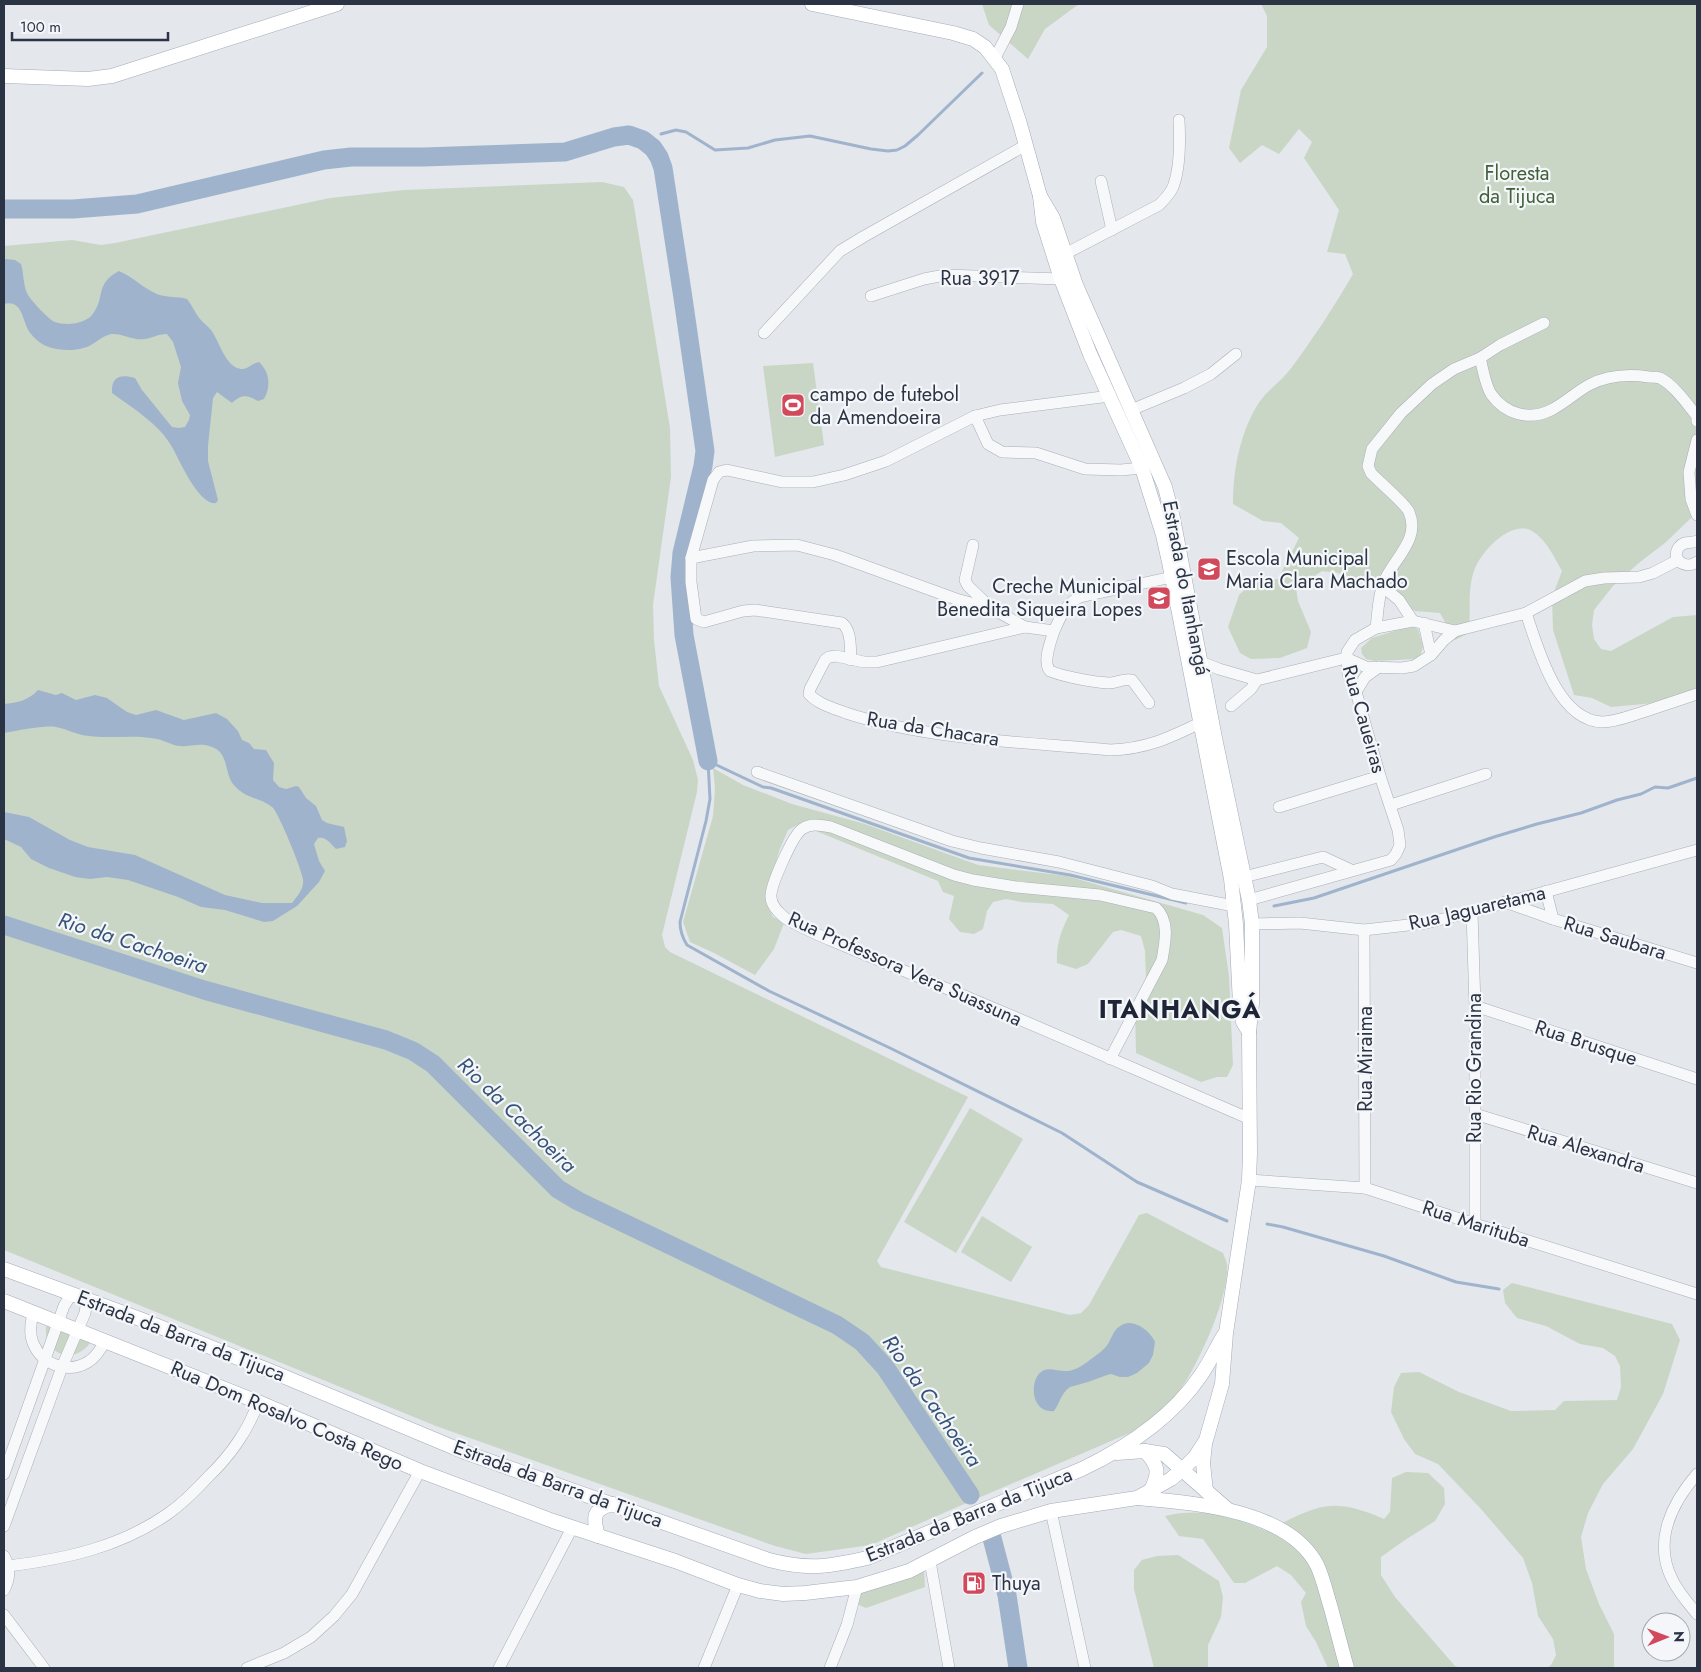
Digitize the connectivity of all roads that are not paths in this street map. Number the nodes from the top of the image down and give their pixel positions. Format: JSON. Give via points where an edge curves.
{"nodes":[{"id":1,"x":337,"y":4,"type":"edge"},
{"id":2,"x":812,"y":4,"type":"edge"},
{"id":3,"x":1018,"y":4,"type":"edge"},
{"id":4,"x":834,"y":6,"type":"edge"},
{"id":5,"x":995,"y":58,"type":"junction"},
{"id":6,"x":4,"y":76,"type":"edge"},
{"id":7,"x":1179,"y":120,"type":"dead end"},
{"id":8,"x":1026,"y":145,"type":"junction"},
{"id":9,"x":1101,"y":181,"type":"dead end"},
{"id":10,"x":1040,"y":196,"type":"junction"},
{"id":11,"x":1112,"y":230,"type":"junction"},
{"id":12,"x":1065,"y":254,"type":"junction"},
{"id":13,"x":1061,"y":279,"type":"junction"},
{"id":14,"x":871,"y":296,"type":"dead end"},
{"id":15,"x":1544,"y":323,"type":"dead end"},
{"id":16,"x":764,"y":333,"type":"dead end"},
{"id":17,"x":1236,"y":354,"type":"dead end"},
{"id":18,"x":1480,"y":358,"type":"junction"},
{"id":19,"x":1110,"y":396,"type":"junction"},
{"id":20,"x":1131,"y":410,"type":"junction"},
{"id":21,"x":975,"y":416,"type":"junction"},
{"id":22,"x":1697,"y":421,"type":"edge"},
{"id":23,"x":1697,"y":440,"type":"edge"},
{"id":24,"x":1142,"y":468,"type":"junction"},
{"id":25,"x":1697,"y":515,"type":"edge"},
{"id":26,"x":1696,"y":543,"type":"edge"},
{"id":27,"x":973,"y":546,"type":"dead end"},
{"id":28,"x":691,"y":558,"type":"junction"},
{"id":29,"x":1678,"y":560,"type":"junction"},
{"id":30,"x":1697,"y":564,"type":"edge"},
{"id":31,"x":1172,"y":577,"type":"junction"},
{"id":32,"x":1382,"y":586,"type":"junction"},
{"id":33,"x":993,"y":609,"type":"junction"},
{"id":34,"x":1526,"y":613,"type":"junction"},
{"id":35,"x":1418,"y":622,"type":"junction"},
{"id":36,"x":1025,"y":627,"type":"junction"},
{"id":37,"x":1376,"y":628,"type":"junction"},
{"id":38,"x":1054,"y":630,"type":"junction"},
{"id":39,"x":1455,"y":631,"type":"junction"},
{"id":40,"x":1431,"y":655,"type":"junction"},
{"id":41,"x":1346,"y":658,"type":"junction"},
{"id":42,"x":851,"y":660,"type":"junction"},
{"id":43,"x":1201,"y":662,"type":"junction"},
{"id":44,"x":1379,"y":667,"type":"junction"},
{"id":45,"x":1257,"y":680,"type":"junction"},
{"id":46,"x":1356,"y":692,"type":"junction"},
{"id":47,"x":1697,"y":694,"type":"edge"},
{"id":48,"x":1149,"y":703,"type":"dead end"},
{"id":49,"x":1231,"y":706,"type":"dead end"},
{"id":50,"x":1200,"y":723,"type":"junction"},
{"id":51,"x":757,"y":772,"type":"dead end"},
{"id":52,"x":1486,"y":774,"type":"dead end"},
{"id":53,"x":1380,"y":776,"type":"junction"},
{"id":54,"x":1391,"y":806,"type":"junction"},
{"id":55,"x":1279,"y":807,"type":"dead end"},
{"id":56,"x":1697,"y":850,"type":"edge"},
{"id":57,"x":1303,"y":861,"type":"junction"},
{"id":58,"x":1351,"y":870,"type":"junction"},
{"id":59,"x":1238,"y":878,"type":"junction"},
{"id":60,"x":1308,"y":883,"type":"junction"},
{"id":61,"x":1546,"y":891,"type":"junction"},
{"id":62,"x":1249,"y":900,"type":"junction"},
{"id":63,"x":1505,"y":902,"type":"junction"},
{"id":64,"x":1234,"y":906,"type":"junction"},
{"id":65,"x":1472,"y":912,"type":"junction"},
{"id":66,"x":1553,"y":920,"type":"junction"},
{"id":67,"x":1252,"y":924,"type":"junction"},
{"id":68,"x":1364,"y":930,"type":"junction"},
{"id":69,"x":1697,"y":962,"type":"edge"},
{"id":70,"x":1474,"y":1006,"type":"junction"},
{"id":71,"x":1249,"y":1032,"type":"junction"},
{"id":72,"x":1110,"y":1059,"type":"junction"},
{"id":73,"x":1697,"y":1079,"type":"edge"},
{"id":74,"x":1475,"y":1114,"type":"junction"},
{"id":75,"x":1250,"y":1119,"type":"junction"},
{"id":76,"x":1249,"y":1180,"type":"junction"},
{"id":77,"x":1697,"y":1183,"type":"edge"},
{"id":78,"x":1365,"y":1188,"type":"junction"},
{"id":79,"x":1475,"y":1224,"type":"junction"},
{"id":80,"x":4,"y":1269,"type":"edge"},
{"id":81,"x":73,"y":1294,"type":"junction"},
{"id":82,"x":1697,"y":1294,"type":"edge"},
{"id":83,"x":87,"y":1300,"type":"junction"},
{"id":84,"x":4,"y":1301,"type":"edge"},
{"id":85,"x":33,"y":1312,"type":"junction"},
{"id":86,"x":58,"y":1323,"type":"junction"},
{"id":87,"x":77,"y":1330,"type":"junction"},
{"id":88,"x":1226,"y":1332,"type":"junction"},
{"id":89,"x":105,"y":1341,"type":"junction"},
{"id":90,"x":45,"y":1360,"type":"junction"},
{"id":91,"x":62,"y":1367,"type":"junction"},
{"id":92,"x":258,"y":1402,"type":"junction"},
{"id":93,"x":1206,"y":1440,"type":"junction"},
{"id":94,"x":1145,"y":1451,"type":"junction"},
{"id":95,"x":1116,"y":1453,"type":"junction"},
{"id":96,"x":1183,"y":1469,"type":"junction"},
{"id":97,"x":420,"y":1471,"type":"junction"},
{"id":98,"x":4,"y":1474,"type":"edge"},
{"id":99,"x":1697,"y":1474,"type":"edge"},
{"id":100,"x":1206,"y":1491,"type":"junction"},
{"id":101,"x":1143,"y":1495,"type":"junction"},
{"id":102,"x":614,"y":1504,"type":"junction"},
{"id":103,"x":1228,"y":1509,"type":"junction"},
{"id":104,"x":1051,"y":1511,"type":"junction"},
{"id":105,"x":4,"y":1526,"type":"edge"},
{"id":106,"x":572,"y":1528,"type":"junction"},
{"id":107,"x":598,"y":1536,"type":"junction"},
{"id":108,"x":6,"y":1561,"type":"edge"},
{"id":109,"x":930,"y":1561,"type":"junction"},
{"id":110,"x":738,"y":1585,"type":"junction"},
{"id":111,"x":857,"y":1588,"type":"junction"},
{"id":112,"x":4,"y":1590,"type":"edge"},
{"id":113,"x":1697,"y":1614,"type":"edge"},
{"id":114,"x":4,"y":1615,"type":"edge"},
{"id":115,"x":44,"y":1668,"type":"edge"},
{"id":116,"x":247,"y":1668,"type":"edge"},
{"id":117,"x":499,"y":1668,"type":"edge"},
{"id":118,"x":704,"y":1668,"type":"edge"},
{"id":119,"x":830,"y":1668,"type":"edge"},
{"id":120,"x":949,"y":1668,"type":"edge"},
{"id":121,"x":1086,"y":1668,"type":"edge"},
{"id":122,"x":1347,"y":1668,"type":"edge"}],
"edges":[{"from":1,"to":6,"type":"main road","via":[[112,76],[88,79]]},
{"from":2,"to":4,"type":"main road","name":"Estrada do Itanhangá"},
{"from":3,"to":5,"type":"street"},
{"from":4,"to":5,"type":"main road","name":"Estrada do Itanhangá","via":[[973,39]]},
{"from":5,"to":8,"type":"main road","name":"Estrada do Itanhangá","via":[[1009,88]]},
{"from":7,"to":11,"type":"street","via":[[1181,146],[1174,186],[1159,205]]},
{"from":8,"to":10,"type":"main road","name":"Estrada do Itanhangá"},
{"from":8,"to":16,"type":"street","via":[[840,251]]},
{"from":9,"to":11,"type":"street"},
{"from":10,"to":12,"type":"main road","name":"Estrada do Itanhangá","via":[[1053,218]]},
{"from":10,"to":13,"type":"main road","name":"Estrada do Itanhangá","via":[[1043,222]]},
{"from":11,"to":12,"type":"street"},
{"from":12,"to":20,"type":"main road","name":"Estrada do Itanhangá"},
{"from":13,"to":14,"type":"street","name":"Rua 3917","via":[[945,275]]},
{"from":13,"to":19,"type":"main road","name":"Estrada do Itanhangá"},
{"from":15,"to":18,"type":"street"},
{"from":17,"to":20,"type":"street","via":[[1211,374]]},
{"from":18,"to":22,"type":"street","via":[[1490,393],[1512,412],[1524,415],[1543,413],[1589,385],[1630,374],[1659,378],[1680,395],[1697,416]]},
{"from":18,"to":32,"type":"street","via":[[1454,369],[1432,384],[1401,413],[1372,450],[1368,466],[1371,473],[1408,510],[1412,528],[1407,546]]},
{"from":19,"to":21,"type":"street","via":[[1008,408]]},
{"from":19,"to":24,"type":"main road","name":"Estrada do Itanhangá"},
{"from":20,"to":43,"type":"main road","name":"Estrada do Itanhangá","via":[[1165,487]]},
{"from":21,"to":24,"type":"street","via":[[988,444],[1002,452],[1036,453],[1085,469]]},
{"from":21,"to":28,"type":"street","via":[[886,461],[829,479],[782,482],[736,471],[719,472],[713,480]]},
{"from":23,"to":25,"type":"street","via":[[1690,472],[1691,499]]},
{"from":24,"to":31,"type":"main road","name":"Estrada do Itanhangá"},
{"from":26,"to":29,"type":"street","via":[[1686,542],[1679,546]]},
{"from":27,"to":33,"type":"street","via":[[965,580]]},
{"from":28,"to":33,"type":"street","via":[[753,546],[797,545]]},
{"from":28,"to":42,"type":"street","via":[[691,582],[699,621],[754,610],[842,623],[848,627]]},
{"from":29,"to":30,"type":"street","via":[[1684,565]]},
{"from":29,"to":34,"type":"street","via":[[1639,577],[1585,581]]},
{"from":31,"to":38,"type":"street","via":[[1071,601]]},
{"from":31,"to":50,"type":"main road","name":"Estrada do Itanhangá"},
{"from":32,"to":35,"type":"street"},
{"from":32,"to":37,"type":"street"},
{"from":33,"to":36,"type":"street"},
{"from":34,"to":39,"type":"street"},
{"from":34,"to":47,"type":"street","via":[[1541,655],[1565,702],[1588,720],[1618,720]]},
{"from":35,"to":37,"type":"street","name":"Rua Caueiras"},
{"from":35,"to":39,"type":"street","name":"Rua Caueiras"},
{"from":35,"to":40,"type":"street"},
{"from":36,"to":38,"type":"street","name":"Rua da Chacara"},
{"from":36,"to":42,"type":"street","name":"Rua da Chacara","via":[[877,662]]},
{"from":37,"to":41,"type":"street","name":"Rua Caueiras","via":[[1355,640]]},
{"from":38,"to":48,"type":"street","via":[[1047,661],[1050,671],[1107,683],[1127,678]]},
{"from":39,"to":40,"type":"street"},
{"from":40,"to":44,"type":"street","via":[[1414,666]]},
{"from":41,"to":44,"type":"street"},
{"from":41,"to":45,"type":"street"},
{"from":41,"to":46,"type":"street","name":"Rua Caueiras","via":[[1348,674]]},
{"from":42,"to":50,"type":"street","name":"Rua da Chacara","via":[[836,656],[824,660],[809,694],[831,708],[892,726],[1110,750],[1148,746]]},
{"from":43,"to":45,"type":"street"},
{"from":43,"to":59,"type":"main road","name":"Estrada do Itanhangá"},
{"from":44,"to":46,"type":"street","via":[[1365,677]]},
{"from":45,"to":49,"type":"street"},
{"from":46,"to":53,"type":"street","name":"Rua Caueiras"},
{"from":50,"to":59,"type":"main road","name":"Estrada do Itanhangá"},
{"from":51,"to":64,"type":"street","via":[[952,841],[1059,862],[1172,894]]},
{"from":52,"to":54,"type":"street"},
{"from":53,"to":54,"type":"street","name":"Rua Caueiras"},
{"from":53,"to":55,"type":"street"},
{"from":54,"to":58,"type":"street","name":"Rua Caueiras","via":[[1400,845],[1396,854],[1390,860]]},
{"from":56,"to":61,"type":"street","name":"Rua Jaguaretama"},
{"from":57,"to":58,"type":"street","via":[[1323,857]]},
{"from":57,"to":59,"type":"street"},
{"from":57,"to":60,"type":"street"},
{"from":58,"to":60,"type":"street","name":"Rua Caueiras"},
{"from":59,"to":62,"type":"main road","name":"Estrada do Itanhangá"},
{"from":59,"to":64,"type":"main road","name":"Estrada do Itanhangá"},
{"from":60,"to":62,"type":"street","name":"Rua Caueiras"},
{"from":61,"to":63,"type":"street","name":"Rua Jaguaretama"},
{"from":61,"to":66,"type":"street"},
{"from":62,"to":67,"type":"main road","name":"Estrada do Itanhangá"},
{"from":63,"to":65,"type":"street","name":"Rua Jaguaretama"},
{"from":63,"to":66,"type":"street","name":"Rua Saubara"},
{"from":64,"to":71,"type":"main road","name":"Estrada do Itanhangá","via":[[1240,1004],[1243,1022]]},
{"from":65,"to":68,"type":"street","name":"Rua Jaguaretama","via":[[1426,923]]},
{"from":65,"to":70,"type":"street","name":"Rua Rio Grandina"},
{"from":66,"to":69,"type":"street","name":"Rua Saubara"},
{"from":67,"to":68,"type":"street","name":"Rua Jaguaretama","via":[[1300,923]]},
{"from":67,"to":71,"type":"main road","name":"Estrada do Itanhangá"},
{"from":68,"to":78,"type":"street","name":"Rua Miraima"},
{"from":70,"to":73,"type":"street","name":"Rua Brusque"},
{"from":70,"to":74,"type":"street","name":"Rua Rio Grandina"},
{"from":71,"to":75,"type":"main road","name":"Estrada do Itanhangá"},
{"from":72,"to":72,"type":"street","name":"Rua Professora Vera Suassuna","via":[[784,917],[774,908],[770,897],[792,840],[809,825],[831,827],[974,880],[1016,888],[1100,895],[1156,908],[1165,922],[1162,960]]},
{"from":72,"to":75,"type":"street","name":"Rua Professora Vera Suassuna"},
{"from":74,"to":77,"type":"street","name":"Rua Alexandra"},
{"from":74,"to":79,"type":"street","name":"Rua Rio Grandina"},
{"from":75,"to":76,"type":"main road","name":"Estrada do Itanhangá"},
{"from":76,"to":78,"type":"street","name":"Rua Marituba"},
{"from":76,"to":88,"type":"main road","name":"Estrada do Itanhangá"},
{"from":78,"to":79,"type":"street","name":"Rua Marituba"},
{"from":79,"to":82,"type":"street","name":"Rua Marituba"},
{"from":80,"to":81,"type":"main road","name":"Estrada da Barra da Tijuca"},
{"from":81,"to":83,"type":"main road","name":"Estrada da Barra da Tijuca"},
{"from":81,"to":86,"type":"street"},
{"from":83,"to":87,"type":"street"},
{"from":83,"to":102,"type":"main road","name":"Estrada da Barra da Tijuca","via":[[264,1368],[467,1453]]},
{"from":84,"to":85,"type":"main road","name":"Rua Dom Rosalvo Costa Rego"},
{"from":85,"to":86,"type":"main road","name":"Rua Dom Rosalvo Costa Rego"},
{"from":85,"to":90,"type":"street","via":[[30,1333]]},
{"from":86,"to":87,"type":"main road","name":"Rua Dom Rosalvo Costa Rego"},
{"from":86,"to":90,"type":"street"},
{"from":87,"to":89,"type":"main road","name":"Rua Dom Rosalvo Costa Rego"},
{"from":87,"to":91,"type":"street"},
{"from":88,"to":93,"type":"main road","name":"Estrada da Barra da Tijuca","via":[[1222,1384]]},
{"from":88,"to":95,"type":"main road","name":"Estrada da Barra da Tijuca","via":[[1201,1375],[1175,1408]]},
{"from":89,"to":91,"type":"street","via":[[88,1362]]},
{"from":89,"to":92,"type":"main road","name":"Rua Dom Rosalvo Costa Rego"},
{"from":90,"to":91,"type":"street"},
{"from":90,"to":98,"type":"street"},
{"from":91,"to":105,"type":"street"},
{"from":92,"to":97,"type":"main road","name":"Rua Dom Rosalvo Costa Rego"},
{"from":92,"to":108,"type":"street","via":[[254,1415],[223,1463],[169,1513],[94,1550],[67,1557]]},
{"from":93,"to":96,"type":"main road","name":"Estrada da Barra da Tijuca"},
{"from":93,"to":100,"type":"main road","via":[[1203,1463]]},
{"from":94,"to":95,"type":"main road","name":"Estrada da Barra da Tijuca"},
{"from":94,"to":96,"type":"main road","name":"Estrada da Barra da Tijuca","via":[[1164,1454]]},
{"from":94,"to":101,"type":"main road","via":[[1153,1459],[1157,1472],[1156,1480]]},
{"from":95,"to":102,"type":"main road","name":"Estrada da Barra da Tijuca","via":[[867,1558],[832,1566],[808,1567],[768,1560]]},
{"from":96,"to":100,"type":"main road","name":"Estrada da Barra da Tijuca"},
{"from":96,"to":101,"type":"main road","name":"Estrada da Barra da Tijuca"},
{"from":97,"to":106,"type":"main road","name":"Rua Dom Rosalvo Costa Rego"},
{"from":97,"to":116,"type":"street","via":[[352,1594],[334,1616],[311,1637],[284,1654]]},
{"from":99,"to":113,"type":"street","via":[[1670,1513],[1665,1539],[1671,1578]]},
{"from":100,"to":103,"type":"main road","name":"Estrada da Barra da Tijuca"},
{"from":101,"to":103,"type":"main road"},
{"from":101,"to":104,"type":"main road","name":"Estrada da Barra da Tijuca"},
{"from":102,"to":107,"type":"main road","via":[[603,1507],[596,1514],[594,1524]]},
{"from":103,"to":122,"type":"main road","via":[[1281,1530],[1308,1550],[1324,1583]]},
{"from":104,"to":109,"type":"main road","name":"Estrada da Barra da Tijuca","via":[[975,1536]]},
{"from":104,"to":121,"type":"street"},
{"from":106,"to":107,"type":"main road","name":"Estrada da Barra da Tijuca"},
{"from":106,"to":117,"type":"street"},
{"from":107,"to":110,"type":"main road","name":"Estrada da Barra da Tijuca"},
{"from":108,"to":112,"type":"street","via":[[9,1578]]},
{"from":109,"to":111,"type":"main road","name":"Estrada da Barra da Tijuca"},
{"from":109,"to":120,"type":"street"},
{"from":110,"to":111,"type":"main road","name":"Estrada da Barra da Tijuca","via":[[783,1594]]},
{"from":110,"to":118,"type":"street"},
{"from":111,"to":119,"type":"street"},
{"from":114,"to":115,"type":"street"}]}
